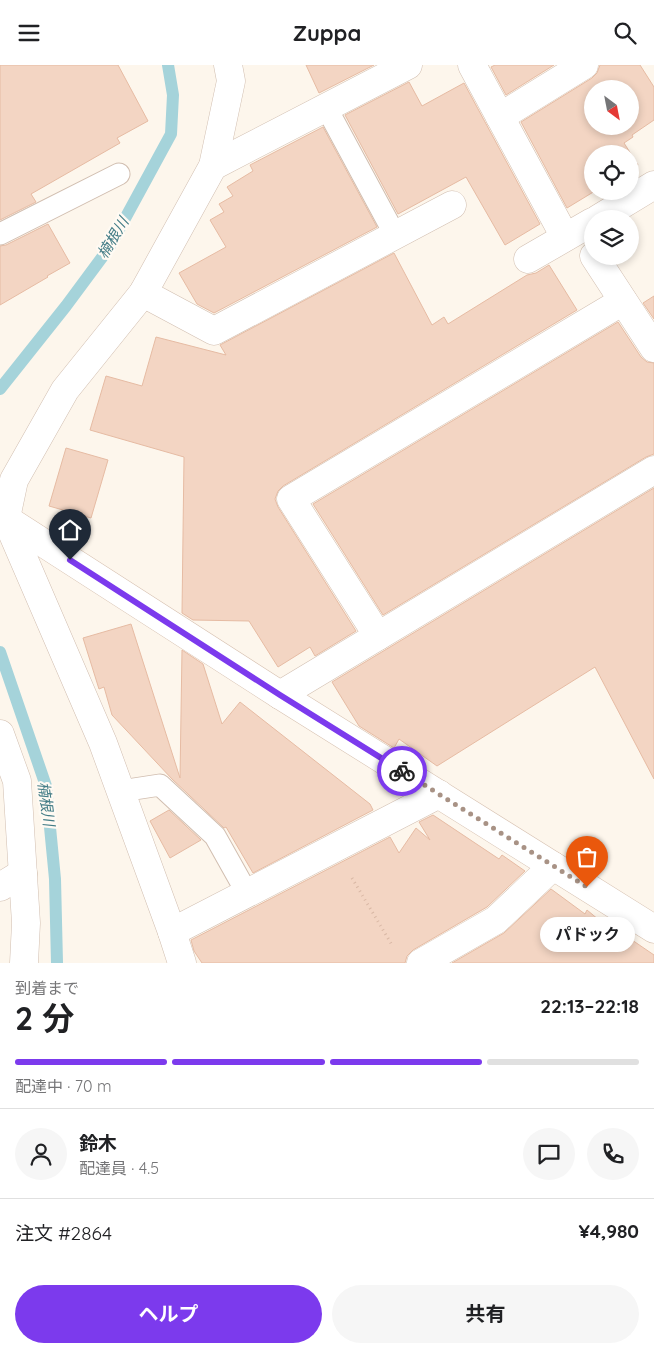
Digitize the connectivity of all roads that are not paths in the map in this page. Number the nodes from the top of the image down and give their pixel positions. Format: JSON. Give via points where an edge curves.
{"nodes":[{"id":1,"x":228,"y":65,"type":"edge"},
{"id":2,"x":408,"y":65,"type":"edge"},
{"id":3,"x":472,"y":65,"type":"edge"},
{"id":4,"x":584,"y":65,"type":"edge"},
{"id":5,"x":326,"y":107,"type":"junction"},
{"id":6,"x":500,"y":117,"type":"junction"},
{"id":7,"x":213,"y":166,"type":"junction"},
{"id":8,"x":119,"y":174,"type":"dead end"},
{"id":9,"x":654,"y":185,"type":"edge"},
{"id":10,"x":452,"y":205,"type":"dead end"},
{"id":11,"x":583,"y":227,"type":"edge"},
{"id":12,"x":0,"y":234,"type":"edge"},
{"id":13,"x":395,"y":235,"type":"junction"},
{"id":14,"x":528,"y":259,"type":"dead end"},
{"id":15,"x":600,"y":265,"type":"edge"},
{"id":16,"x":143,"y":293,"type":"junction"},
{"id":17,"x":623,"y":301,"type":"junction"},
{"id":18,"x":654,"y":348,"type":"edge"},
{"id":19,"x":654,"y":470,"type":"edge"},
{"id":20,"x":3,"y":517,"type":"edge"},
{"id":21,"x":378,"y":636,"type":"junction"},
{"id":22,"x":280,"y":695,"type":"junction"},
{"id":23,"x":0,"y":734,"type":"edge"},
{"id":24,"x":121,"y":791,"type":"junction"},
{"id":25,"x":439,"y":794,"type":"junction"},
{"id":26,"x":554,"y":866,"type":"junction"},
{"id":27,"x":23,"y":873,"type":"junction"},
{"id":28,"x":0,"y":887,"type":"edge"},
{"id":29,"x":247,"y":893,"type":"junction"},
{"id":30,"x":654,"y":929,"type":"edge"},
{"id":31,"x":172,"y":932,"type":"junction"},
{"id":32,"x":24,"y":963,"type":"edge"},
{"id":33,"x":182,"y":963,"type":"edge"},
{"id":34,"x":420,"y":963,"type":"edge"}],
"edges":[{"from":1,"to":7,"type":"street","via":[[230,81]]},
{"from":2,"to":5,"type":"street"},
{"from":3,"to":6,"type":"street"},
{"from":4,"to":6,"type":"street"},
{"from":5,"to":7,"type":"street"},
{"from":5,"to":13,"type":"lane"},
{"from":6,"to":11,"type":"street"},
{"from":7,"to":16,"type":"street"},
{"from":8,"to":12,"type":"lane"},
{"from":9,"to":11,"type":"street"},
{"from":10,"to":13,"type":"street"},
{"from":11,"to":14,"type":"street"},
{"from":13,"to":16,"type":"street","via":[[214,331]]},
{"from":15,"to":17,"type":"street"},
{"from":16,"to":20,"type":"street","via":[[65,389],[14,480]]},
{"from":17,"to":18,"type":"street"},
{"from":17,"to":21,"type":"street","via":[[291,499]]},
{"from":19,"to":21,"type":"street"},
{"from":20,"to":22,"type":"street"},
{"from":20,"to":24,"type":"street"},
{"from":21,"to":22,"type":"street"},
{"from":22,"to":25,"type":"street"},
{"from":23,"to":27,"type":"street","via":[[17,781]]},
{"from":24,"to":29,"type":"lane","via":[[160,785],[215,835]]},
{"from":24,"to":31,"type":"street"},
{"from":25,"to":26,"type":"street"},
{"from":25,"to":29,"type":"street"},
{"from":26,"to":30,"type":"street"},
{"from":26,"to":34,"type":"street","via":[[496,920]]},
{"from":27,"to":28,"type":"street"},
{"from":27,"to":32,"type":"street"},
{"from":29,"to":31,"type":"street"},
{"from":31,"to":33,"type":"street"}]}
